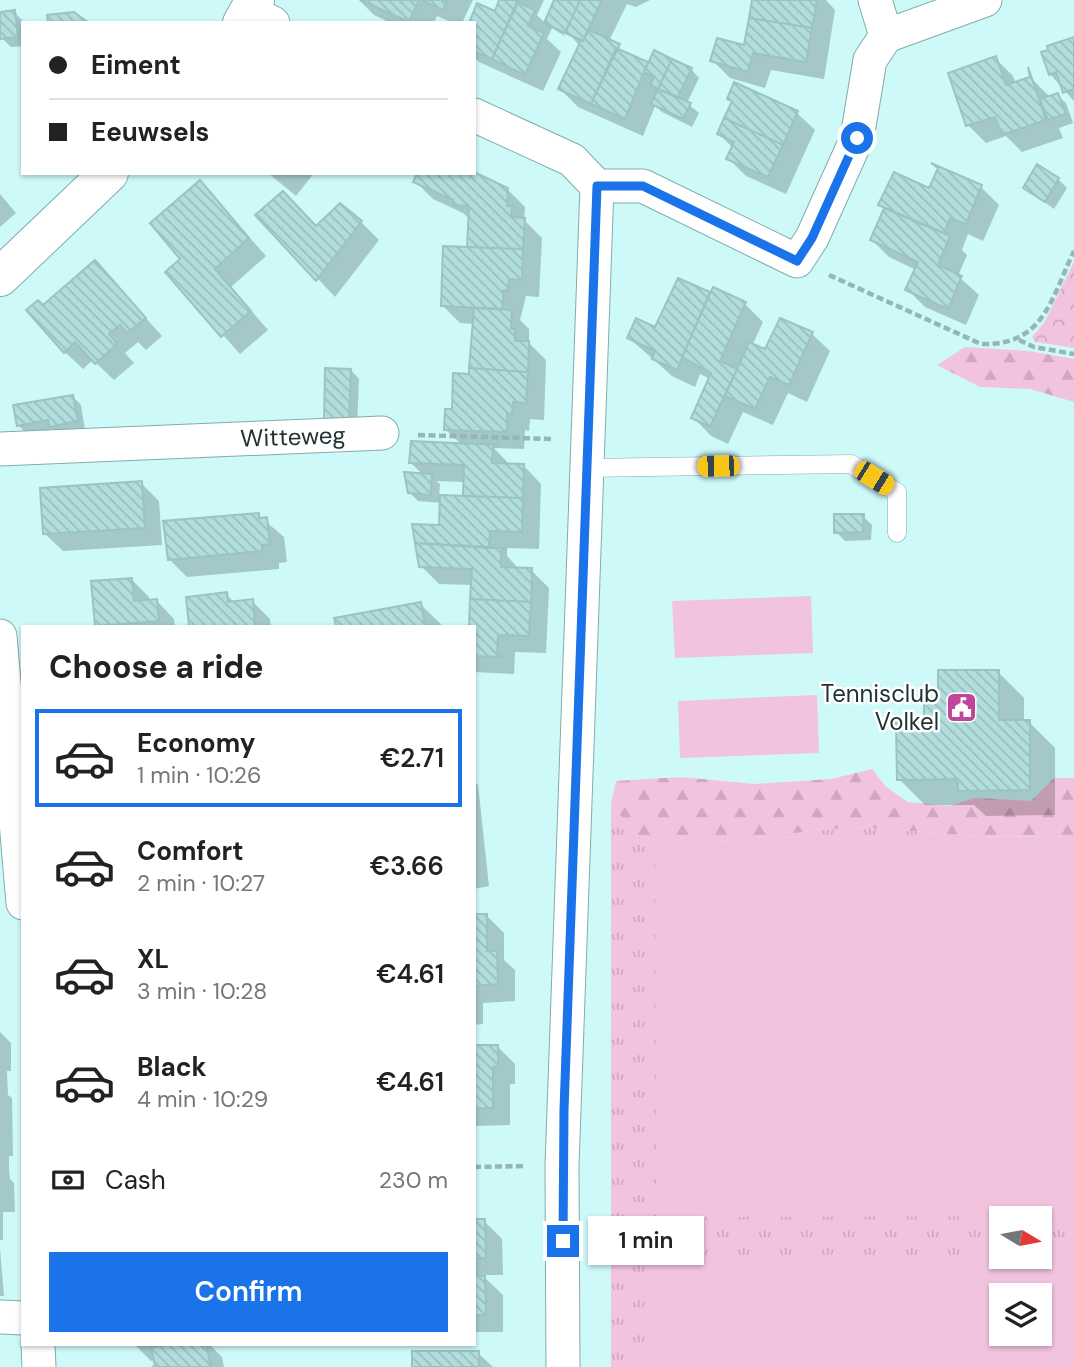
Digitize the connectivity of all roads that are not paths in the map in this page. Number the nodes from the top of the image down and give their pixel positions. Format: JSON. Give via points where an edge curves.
{"nodes":[{"id":1,"x":875,"y":0,"type":"edge"},
{"id":2,"x":985,"y":0,"type":"edge"},
{"id":3,"x":886,"y":36,"type":"junction"},
{"id":4,"x":476,"y":116,"type":"edge"},
{"id":5,"x":107,"y":175,"type":"edge"},
{"id":6,"x":597,"y":186,"type":"junction"},
{"id":7,"x":0,"y":277,"type":"edge"},
{"id":8,"x":382,"y":433,"type":"road end"},
{"id":9,"x":0,"y":449,"type":"edge"},
{"id":10,"x":586,"y":454,"type":"junction"},
{"id":11,"x":897,"y":533,"type":"dead end"},
{"id":12,"x":0,"y":636,"type":"edge"},
{"id":13,"x":10,"y":863,"type":"edge"},
{"id":14,"x":21,"y":898,"type":"edge"},
{"id":15,"x":0,"y":1317,"type":"edge"},
{"id":16,"x":21,"y":1318,"type":"edge"},
{"id":17,"x":38,"y":1346,"type":"edge"},
{"id":18,"x":39,"y":1367,"type":"edge"},
{"id":19,"x":563,"y":1367,"type":"edge"}],
"edges":[{"from":1,"to":3,"type":"street"},
{"from":2,"to":3,"type":"street"},
{"from":3,"to":6,"type":"street","via":[[870,60],[857,138],[797,261],[643,186]]},
{"from":4,"to":6,"type":"street","via":[[572,160]]},
{"from":5,"to":7,"type":"street"},
{"from":6,"to":10,"type":"street"},
{"from":8,"to":9,"type":"street","name":"Witteweg"},
{"from":10,"to":11,"type":"lane","via":[[851,464],[897,492]]},
{"from":10,"to":19,"type":"street","via":[[562,1166]]},
{"from":12,"to":13,"type":"street"},
{"from":13,"to":14,"type":"street"},
{"from":15,"to":16,"type":"street"},
{"from":17,"to":18,"type":"street"}]}
